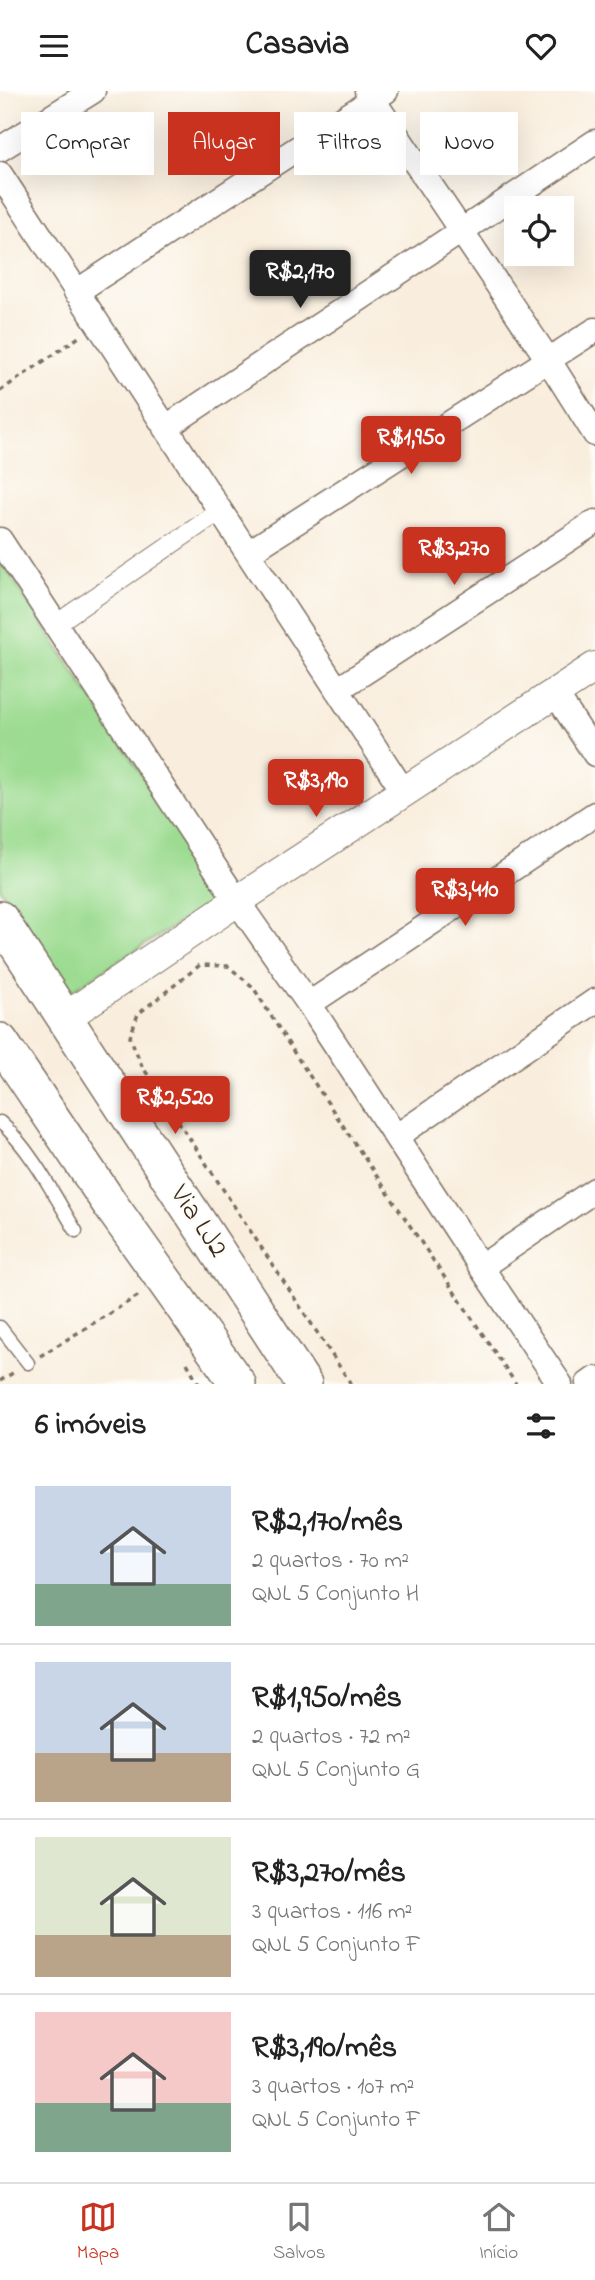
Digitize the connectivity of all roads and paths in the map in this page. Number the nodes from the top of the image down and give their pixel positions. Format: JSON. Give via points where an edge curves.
{"nodes":[{"id":1,"x":93,"y":91,"type":"edge"},
{"id":2,"x":376,"y":94,"type":"edge"},
{"id":3,"x":595,"y":142,"type":"edge"},
{"id":4,"x":0,"y":149,"type":"edge"},
{"id":5,"x":0,"y":174,"type":"edge"},
{"id":6,"x":460,"y":231,"type":"junction"},
{"id":7,"x":76,"y":292,"type":"junction"},
{"id":8,"x":98,"y":324,"type":"junction"},
{"id":9,"x":595,"y":330,"type":"edge"},
{"id":10,"x":549,"y":361,"type":"junction"},
{"id":11,"x":0,"y":391,"type":"edge"},
{"id":12,"x":165,"y":428,"type":"junction"},
{"id":13,"x":595,"y":434,"type":"edge"},
{"id":14,"x":219,"y":511,"type":"junction"},
{"id":15,"x":595,"y":522,"type":"edge"},
{"id":16,"x":0,"y":540,"type":"edge"},
{"id":17,"x":248,"y":553,"type":"junction"},
{"id":18,"x":56,"y":624,"type":"junction"},
{"id":19,"x":595,"y":667,"type":"edge"},
{"id":20,"x":337,"y":690,"type":"junction"},
{"id":21,"x":555,"y":693,"type":"junction"},
{"id":22,"x":595,"y":754,"type":"edge"},
{"id":23,"x":404,"y":792,"type":"junction"},
{"id":24,"x":595,"y":814,"type":"edge"},
{"id":25,"x":237,"y":901,"type":"junction"},
{"id":26,"x":0,"y":919,"type":"edge"},
{"id":27,"x":595,"y":1001,"type":"edge"},
{"id":28,"x":309,"y":1004,"type":"junction"},
{"id":29,"x":66,"y":1017,"type":"junction"},
{"id":30,"x":0,"y":1041,"type":"edge"},
{"id":31,"x":0,"y":1122,"type":"edge"},
{"id":32,"x":397,"y":1136,"type":"junction"},
{"id":33,"x":595,"y":1190,"type":"edge"},
{"id":34,"x":76,"y":1231,"type":"dead end"},
{"id":35,"x":481,"y":1267,"type":"junction"},
{"id":36,"x":142,"y":1293,"type":"dead end"},
{"id":37,"x":0,"y":1327,"type":"edge"},
{"id":38,"x":284,"y":1352,"type":"junction"},
{"id":39,"x":28,"y":1363,"type":"junction"},
{"id":40,"x":595,"y":1379,"type":"edge"},
{"id":41,"x":0,"y":1381,"type":"edge"},
{"id":42,"x":237,"y":1383,"type":"edge"},
{"id":43,"x":304,"y":1384,"type":"edge"},
{"id":44,"x":351,"y":1384,"type":"edge"},
{"id":45,"x":516,"y":1384,"type":"edge"},
{"id":46,"x":560,"y":1384,"type":"edge"},
{"id":47,"x":588,"y":1384,"type":"edge"}],
"edges":[{"from":1,"to":4,"type":"street"},
{"from":2,"to":6,"type":"street"},
{"from":2,"to":7,"type":"street"},
{"from":3,"to":6,"type":"street"},
{"from":5,"to":7,"type":"street"},
{"from":6,"to":10,"type":"street"},
{"from":6,"to":12,"type":"street"},
{"from":7,"to":8,"type":"street"},
{"from":8,"to":11,"type":"path"},
{"from":8,"to":12,"type":"street"},
{"from":9,"to":10,"type":"street"},
{"from":10,"to":13,"type":"street"},
{"from":10,"to":17,"type":"street"},
{"from":12,"to":14,"type":"street"},
{"from":14,"to":17,"type":"street"},
{"from":14,"to":18,"type":"street"},
{"from":15,"to":20,"type":"street"},
{"from":16,"to":18,"type":"street"},
{"from":17,"to":20,"type":"street"},
{"from":18,"to":25,"type":"street"},
{"from":19,"to":21,"type":"street"},
{"from":20,"to":23,"type":"street"},
{"from":21,"to":22,"type":"street"},
{"from":21,"to":23,"type":"street"},
{"from":23,"to":25,"type":"street"},
{"from":24,"to":28,"type":"street"},
{"from":25,"to":28,"type":"street"},
{"from":25,"to":29,"type":"street"},
{"from":26,"to":29,"type":"main road","name":"Via LJ2"},
{"from":27,"to":32,"type":"street"},
{"from":28,"to":32,"type":"street"},
{"from":29,"to":38,"type":"main road","name":"Via LJ2"},
{"from":30,"to":42,"type":"main road"},
{"from":31,"to":34,"type":"lane","via":[[27,1154]]},
{"from":32,"to":35,"type":"street"},
{"from":33,"to":35,"type":"street"},
{"from":35,"to":46,"type":"street"},
{"from":36,"to":39,"type":"path"},
{"from":37,"to":39,"type":"lane"},
{"from":38,"to":42,"type":"main road"},
{"from":38,"to":43,"type":"main road","name":"Via LJ2"},
{"from":39,"to":41,"type":"path"},
{"from":40,"to":47,"type":"street"},
{"from":44,"to":45,"type":"path","via":[[142,1066],[131,1037],[138,1014],[200,965],[228,966],[253,987]]}]}
